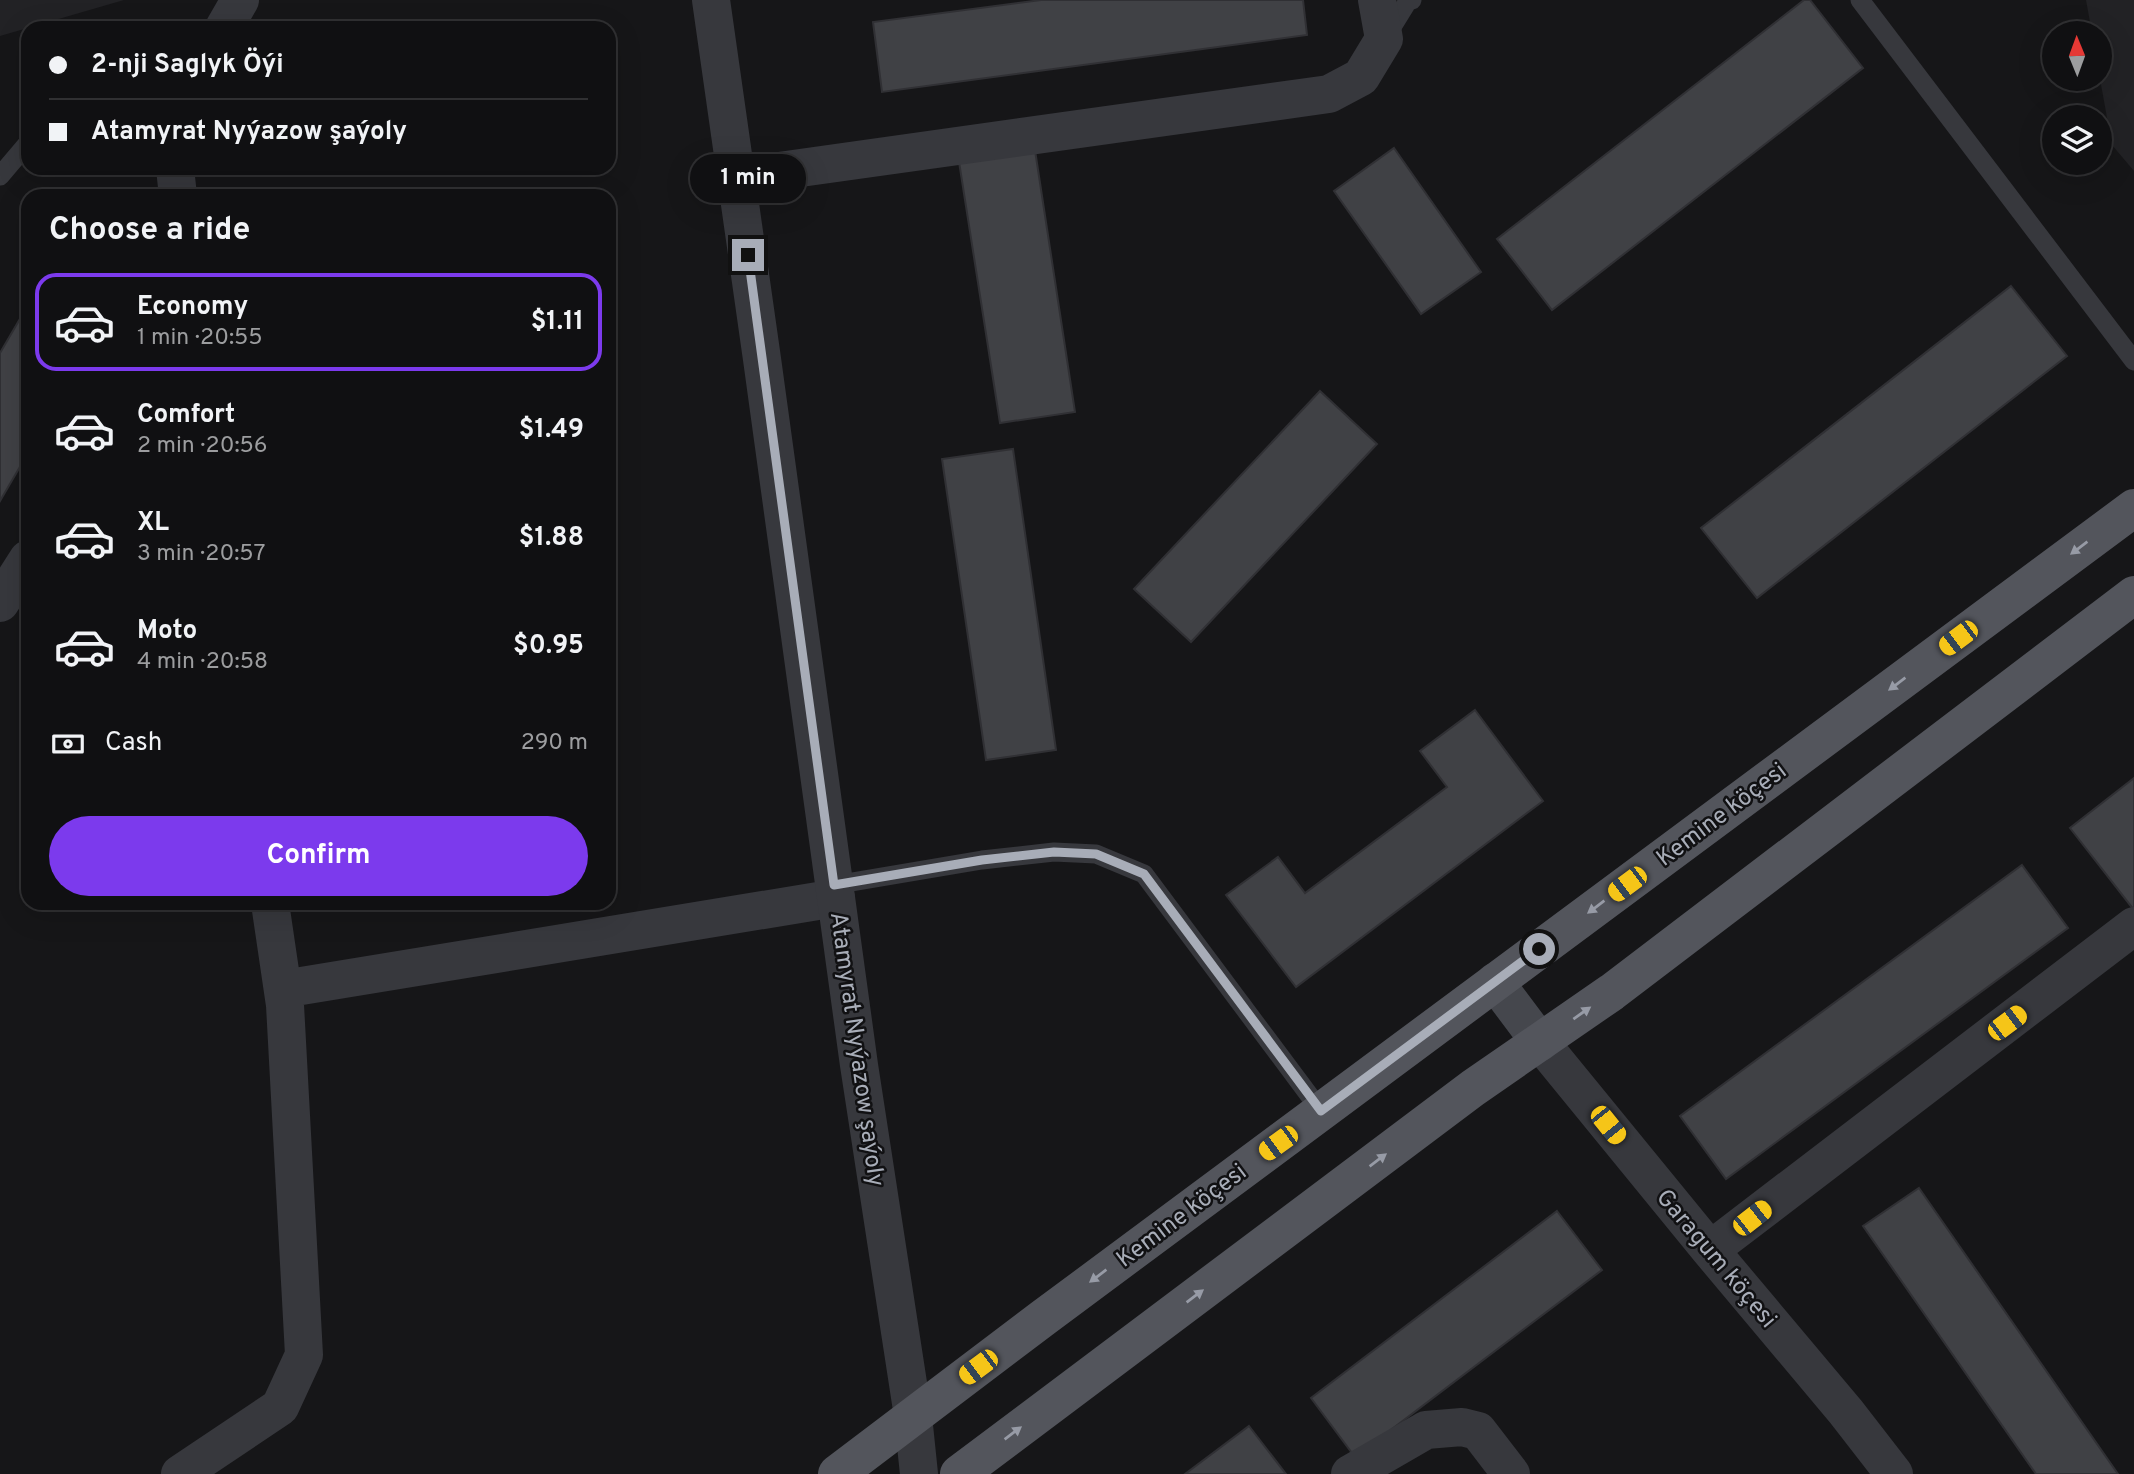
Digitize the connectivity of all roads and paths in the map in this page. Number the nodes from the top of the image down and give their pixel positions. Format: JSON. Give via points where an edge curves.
{"nodes":[{"id":1,"x":240,"y":0,"type":"edge"},
{"id":2,"x":711,"y":0,"type":"edge"},
{"id":3,"x":1377,"y":0,"type":"edge"},
{"id":4,"x":1412,"y":0,"type":"edge"},
{"id":5,"x":1860,"y":0,"type":"edge"},
{"id":6,"x":228,"y":21,"type":"edge"},
{"id":7,"x":1384,"y":39,"type":"junction"},
{"id":8,"x":21,"y":151,"type":"edge"},
{"id":9,"x":0,"y":176,"type":"edge"},
{"id":10,"x":736,"y":177,"type":"junction"},
{"id":11,"x":2134,"y":360,"type":"edge"},
{"id":12,"x":2134,"y":508,"type":"edge"},
{"id":13,"x":21,"y":570,"type":"edge"},
{"id":14,"x":2134,"y":596,"type":"edge"},
{"id":15,"x":0,"y":603,"type":"edge"},
{"id":16,"x":835,"y":892,"type":"junction"},
{"id":17,"x":271,"y":910,"type":"edge"},
{"id":18,"x":2134,"y":926,"type":"edge"},
{"id":19,"x":1495,"y":982,"type":"junction"},
{"id":20,"x":283,"y":989,"type":"junction"},
{"id":21,"x":1540,"y":1042,"type":"junction"},
{"id":22,"x":1321,"y":1111,"type":"junction"},
{"id":23,"x":1710,"y":1250,"type":"junction"},
{"id":24,"x":913,"y":1416,"type":"junction"},
{"id":25,"x":180,"y":1474,"type":"edge"},
{"id":26,"x":837,"y":1474,"type":"edge"},
{"id":27,"x":919,"y":1474,"type":"edge"},
{"id":28,"x":959,"y":1474,"type":"edge"},
{"id":29,"x":1350,"y":1474,"type":"edge"},
{"id":30,"x":1511,"y":1474,"type":"edge"},
{"id":31,"x":1894,"y":1474,"type":"edge"}],
"edges":[{"from":1,"to":6,"type":"street"},
{"from":2,"to":10,"type":"street","name":"Atamyrat Nyýazow şaýoly"},
{"from":3,"to":7,"type":"street"},
{"from":4,"to":7,"type":"lane"},
{"from":5,"to":11,"type":"lane"},
{"from":7,"to":10,"type":"street","via":[[1361,77],[1329,94]]},
{"from":8,"to":9,"type":"lane"},
{"from":10,"to":16,"type":"street","name":"Atamyrat Nyýazow şaýoly"},
{"from":12,"to":19,"type":"main road","name":"Kemine köçesi","one_way":true},
{"from":13,"to":15,"type":"street"},
{"from":21,"to":14,"type":"main road","one_way":true},
{"from":16,"to":20,"type":"street"},
{"from":16,"to":22,"type":"lane","via":[[982,860],[1054,852],[1096,854],[1144,874]]},
{"from":16,"to":24,"type":"street","name":"Atamyrat Nyýazow şaýoly"},
{"from":17,"to":20,"type":"street"},
{"from":18,"to":23,"type":"street"},
{"from":19,"to":21,"type":"main road"},
{"from":19,"to":22,"type":"main road","name":"Kemine köçesi"},
{"from":20,"to":25,"type":"street","via":[[304,1355],[280,1407]]},
{"from":21,"to":23,"type":"street","name":"Garagum köçesi"},
{"from":28,"to":21,"type":"main road","one_way":true},
{"from":22,"to":24,"type":"main road","name":"Kemine köçesi","one_way":true},
{"from":23,"to":31,"type":"street","name":"Garagum köçesi"},
{"from":24,"to":26,"type":"main road","name":"Kemine köçesi"},
{"from":24,"to":27,"type":"street","name":"Atamyrat Nyýazow şaýoly"},
{"from":29,"to":30,"type":"street","via":[[1426,1430],[1462,1427],[1478,1431]]}]}
